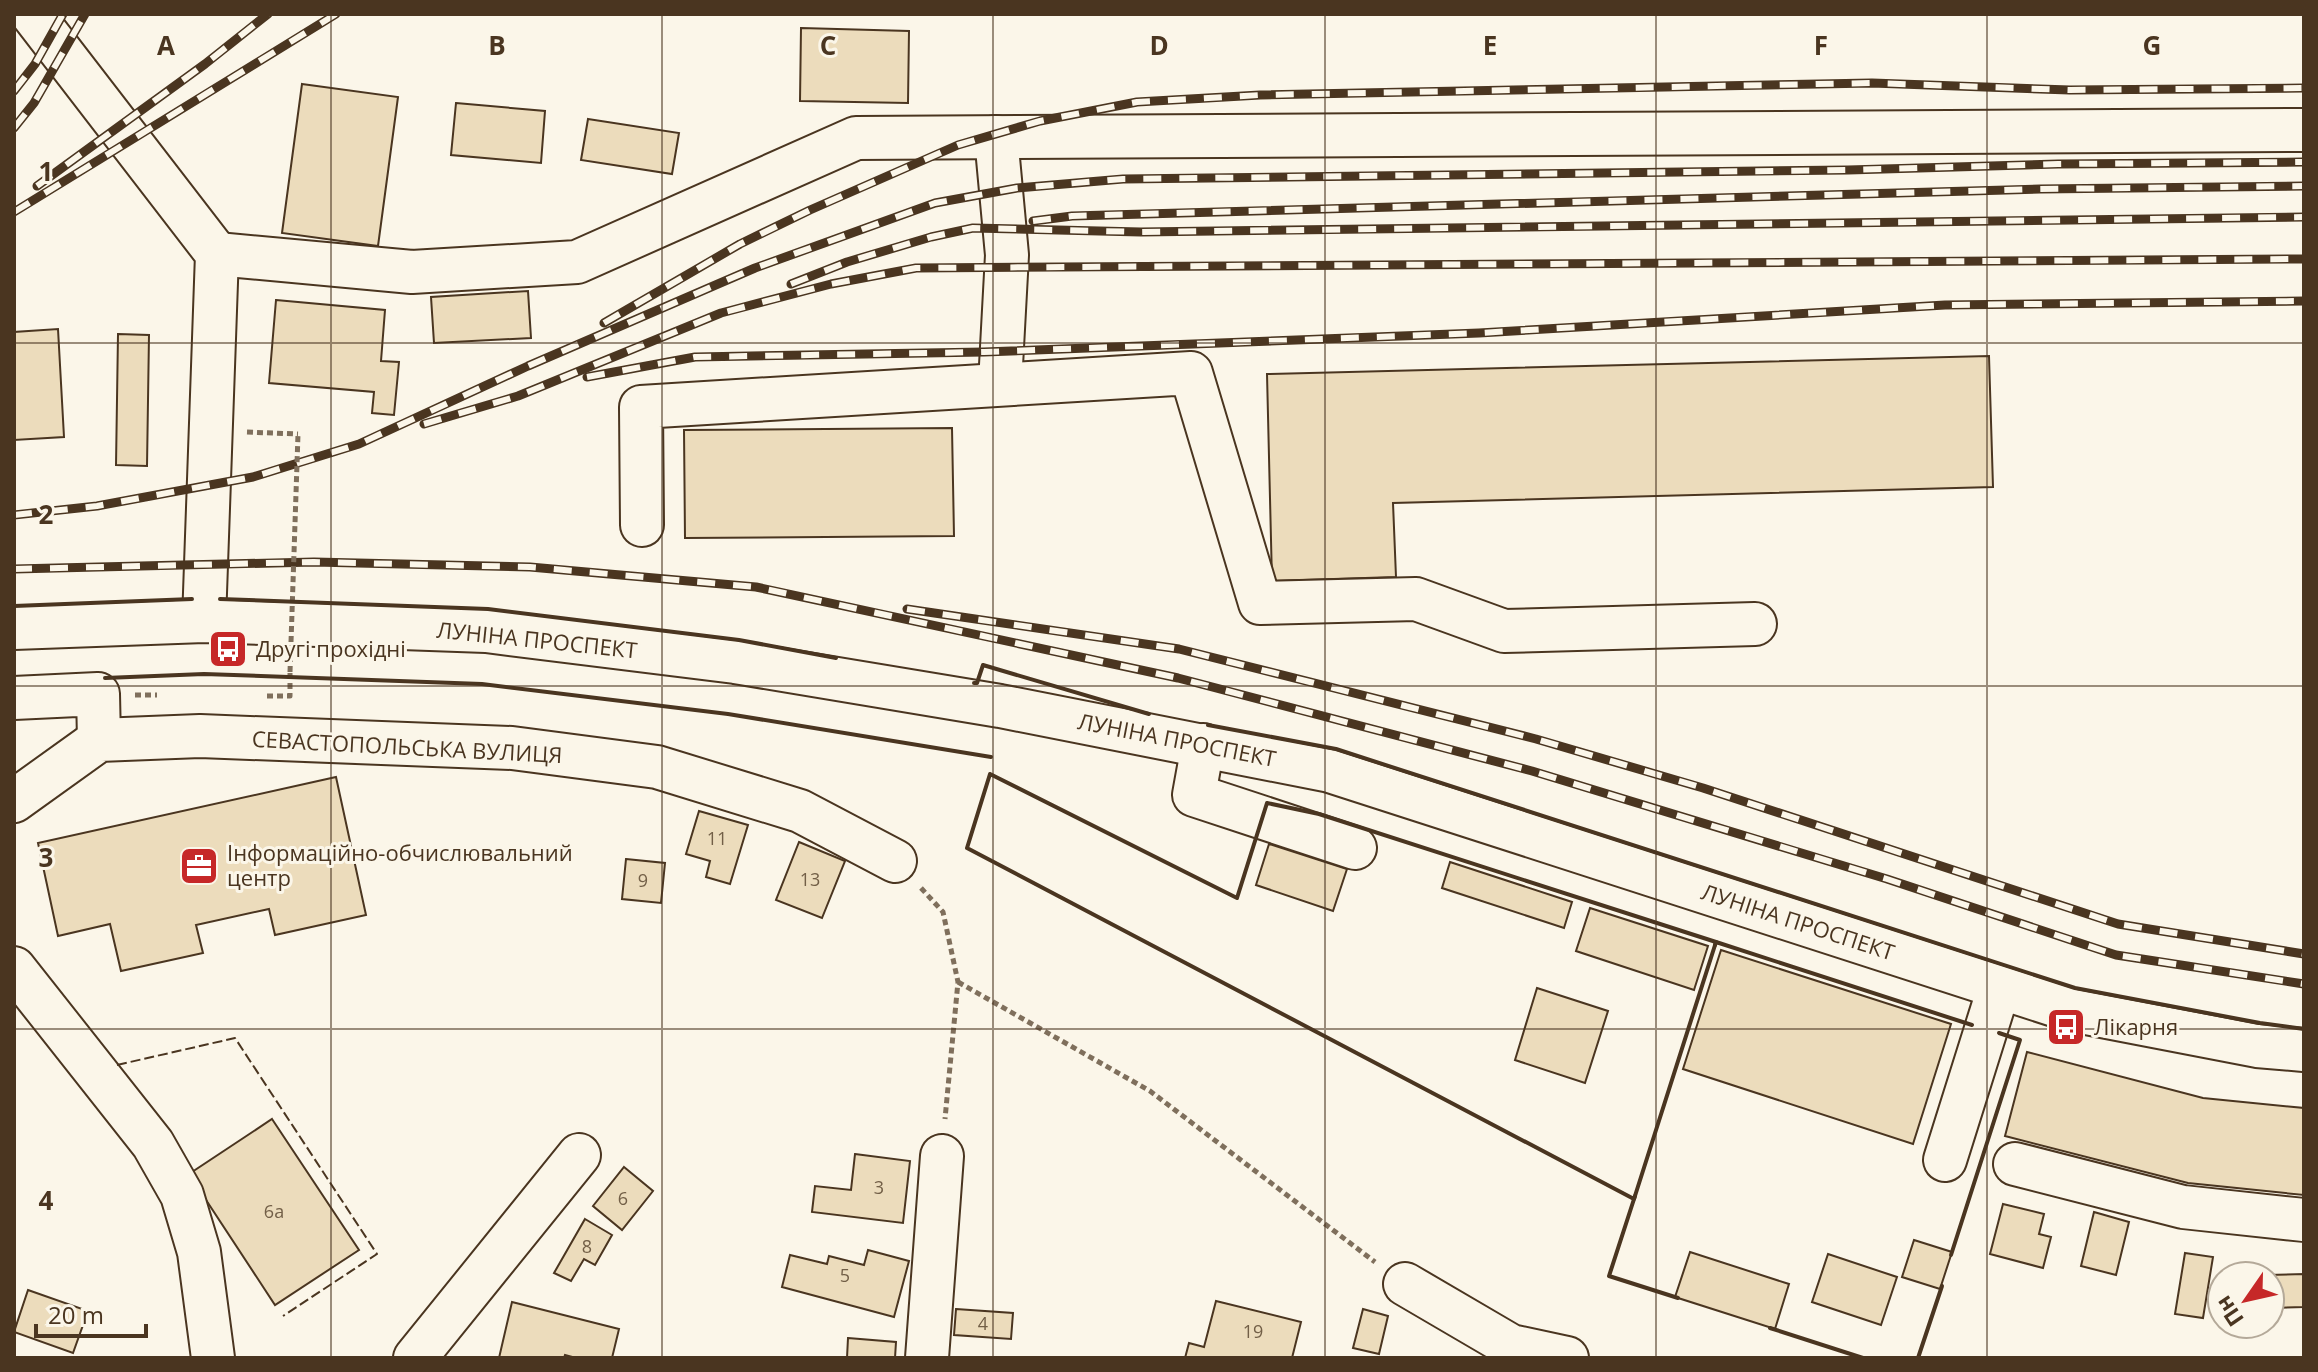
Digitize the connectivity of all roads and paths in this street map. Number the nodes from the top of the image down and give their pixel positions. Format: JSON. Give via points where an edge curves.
{"nodes":[{"id":1,"x":32,"y":14,"type":"edge"},
{"id":2,"x":2304,"y":130,"type":"edge"},
{"id":3,"x":996,"y":137,"type":"junction"},
{"id":4,"x":217,"y":254,"type":"junction"},
{"id":5,"x":1000,"y":384,"type":"junction"},
{"id":6,"x":234,"y":432,"type":"dead end"},
{"id":7,"x":642,"y":525,"type":"dead end"},
{"id":8,"x":204,"y":621,"type":"junction"},
{"id":9,"x":1755,"y":624,"type":"dead end"},
{"id":10,"x":14,"y":628,"type":"edge"},
{"id":11,"x":290,"y":696,"type":"dead end"},
{"id":12,"x":14,"y":698,"type":"edge"},
{"id":13,"x":99,"y":740,"type":"junction"},
{"id":14,"x":1203,"y":745,"type":"junction"},
{"id":15,"x":14,"y":801,"type":"edge"},
{"id":16,"x":1355,"y":848,"type":"dead end"},
{"id":17,"x":895,"y":861,"type":"joint"},
{"id":18,"x":14,"y":968,"type":"edge"},
{"id":19,"x":958,"y":982,"type":"junction"},
{"id":20,"x":1999,"y":988,"type":"junction"},
{"id":21,"x":2304,"y":1050,"type":"edge"},
{"id":22,"x":579,"y":1155,"type":"dead end"},
{"id":23,"x":942,"y":1156,"type":"joint"},
{"id":24,"x":1945,"y":1160,"type":"dead end"},
{"id":25,"x":2015,"y":1164,"type":"dead end"},
{"id":26,"x":2304,"y":1220,"type":"edge"},
{"id":27,"x":1405,"y":1284,"type":"joint"},
{"id":28,"x":1511,"y":1352,"type":"edge"},
{"id":29,"x":213,"y":1358,"type":"edge"},
{"id":30,"x":415,"y":1358,"type":"edge"},
{"id":31,"x":927,"y":1358,"type":"edge"},
{"id":32,"x":1567,"y":1358,"type":"edge"}],
"edges":[{"from":1,"to":4,"type":"street"},
{"from":2,"to":3,"type":"street"},
{"from":3,"to":4,"type":"street","via":[[856,138],[577,262],[412,272]]},
{"from":3,"to":5,"type":"street","via":[[1007,255]]},
{"from":4,"to":8,"type":"street"},
{"from":5,"to":7,"type":"street","via":[[641,407]]},
{"from":5,"to":9,"type":"street","via":[[1191,373],[1260,603],[1416,599],[1504,631]]},
{"from":6,"to":11,"type":"path","bridge":true,"via":[[298,434]]},
{"from":8,"to":10,"type":"street","name":"ЛУНІНА ПРОСПЕКТ"},
{"from":8,"to":14,"type":"street","name":"ЛУНІНА ПРОСПЕКТ","via":[[486,631],[720,660]]},
{"from":12,"to":13,"type":"street","via":[[98,694]]},
{"from":13,"to":15,"type":"street"},
{"from":13,"to":17,"type":"street","name":"СЕВАСТОПОЛЬСЬКА ВУЛИЦЯ","via":[[200,736],[512,748],[657,767],[800,811]]},
{"from":14,"to":16,"type":"street","via":[[1194,795]]},
{"from":14,"to":20,"type":"street","name":"ЛУНІНА ПРОСПЕКТ","via":[[1330,771]]},
{"from":17,"to":19,"type":"path","via":[[943,912]]},
{"from":18,"to":29,"type":"street","via":[[153,1144],[182,1195],[199,1252]]},
{"from":19,"to":23,"type":"path"},
{"from":19,"to":27,"type":"path","via":[[1150,1091]]},
{"from":20,"to":21,"type":"street","name":"ЛУНІНА ПРОСПЕКТ","via":[[2070,1010]]},
{"from":20,"to":24,"type":"street"},
{"from":22,"to":30,"type":"street"},
{"from":23,"to":31,"type":"street"},
{"from":25,"to":26,"type":"street","via":[[2183,1207]]},
{"from":27,"to":28,"type":"street"},
{"from":28,"to":32,"type":"street"}]}
